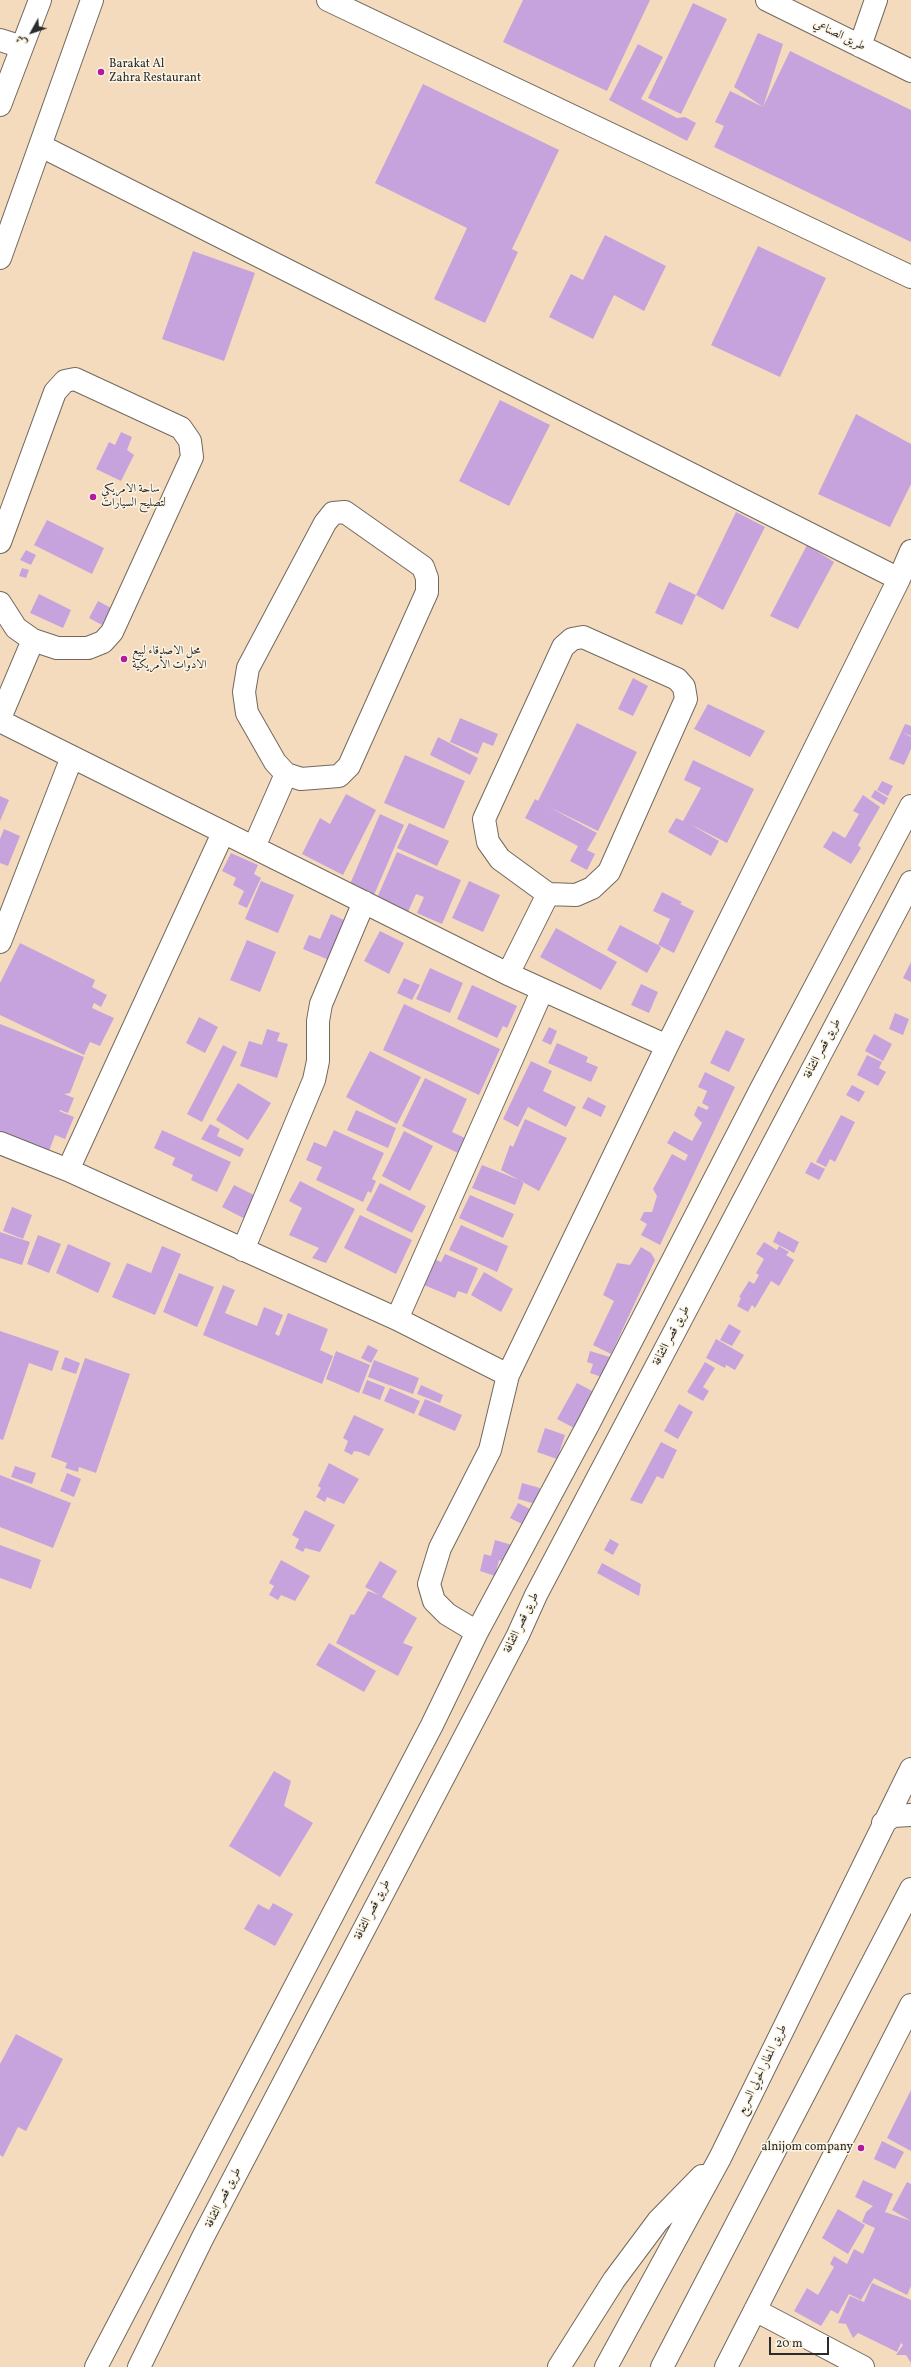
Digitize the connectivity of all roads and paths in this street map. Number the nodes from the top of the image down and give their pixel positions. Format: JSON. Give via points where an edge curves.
{"nodes":[{"id":1,"x":40,"y":0,"type":"edge"},
{"id":2,"x":92,"y":0,"type":"edge"},
{"id":3,"x":328,"y":0,"type":"edge"},
{"id":4,"x":767,"y":0,"type":"edge"},
{"id":5,"x":876,"y":0,"type":"edge"},
{"id":6,"x":0,"y":40,"type":"edge"},
{"id":7,"x":860,"y":46,"type":"junction"},
{"id":8,"x":22,"y":47,"type":"junction"},
{"id":9,"x":911,"y":71,"type":"edge"},
{"id":10,"x":0,"y":105,"type":"edge"},
{"id":11,"x":41,"y":146,"type":"junction"},
{"id":12,"x":0,"y":258,"type":"edge"},
{"id":13,"x":911,"y":277,"type":"edge"},
{"id":14,"x":0,"y":542,"type":"edge"},
{"id":15,"x":911,"y":551,"type":"edge"},
{"id":16,"x":899,"y":579,"type":"junction"},
{"id":17,"x":0,"y":604,"type":"edge"},
{"id":18,"x":33,"y":640,"type":"junction"},
{"id":19,"x":0,"y":718,"type":"edge"},
{"id":20,"x":0,"y":721,"type":"edge"},
{"id":21,"x":72,"y":756,"type":"junction"},
{"id":22,"x":286,"y":774,"type":"junction"},
{"id":23,"x":911,"y":806,"type":"edge"},
{"id":24,"x":223,"y":833,"type":"junction"},
{"id":25,"x":254,"y":847,"type":"junction"},
{"id":26,"x":911,"y":882,"type":"edge"},
{"id":27,"x":548,"y":894,"type":"junction"},
{"id":28,"x":364,"y":902,"type":"junction"},
{"id":29,"x":0,"y":942,"type":"edge"},
{"id":30,"x":508,"y":974,"type":"junction"},
{"id":31,"x":542,"y":991,"type":"junction"},
{"id":32,"x":667,"y":1046,"type":"junction"},
{"id":33,"x":0,"y":1143,"type":"edge"},
{"id":34,"x":68,"y":1170,"type":"junction"},
{"id":35,"x":242,"y":1250,"type":"junction"},
{"id":36,"x":397,"y":1319,"type":"junction"},
{"id":37,"x":508,"y":1375,"type":"junction"},
{"id":38,"x":477,"y":1632,"type":"junction"},
{"id":39,"x":911,"y":1769,"type":"edge"},
{"id":40,"x":911,"y":1815,"type":"edge"},
{"id":41,"x":883,"y":1824,"type":"junction"},
{"id":42,"x":911,"y":1890,"type":"edge"},
{"id":43,"x":911,"y":2005,"type":"edge"},
{"id":44,"x":720,"y":2158,"type":"junction"},
{"id":45,"x":755,"y":2310,"type":"junction"},
{"id":46,"x":96,"y":2367,"type":"edge"},
{"id":47,"x":139,"y":2367,"type":"edge"},
{"id":48,"x":559,"y":2367,"type":"edge"},
{"id":49,"x":606,"y":2367,"type":"edge"},
{"id":50,"x":662,"y":2367,"type":"edge"},
{"id":51,"x":726,"y":2367,"type":"edge"},
{"id":52,"x":863,"y":2367,"type":"edge"}],
"edges":[{"from":1,"to":8,"type":"main road"},
{"from":2,"to":11,"type":"main road"},
{"from":3,"to":13,"type":"main road"},
{"from":4,"to":7,"type":"main road","name":"طريق الصناعي"},
{"from":5,"to":7,"type":"main road"},
{"from":6,"to":8,"type":"main road"},
{"from":7,"to":9,"type":"main road","name":"طريق الصناعي"},
{"from":8,"to":10,"type":"main road"},
{"from":11,"to":12,"type":"main road"},
{"from":11,"to":16,"type":"main road"},
{"from":14,"to":18,"type":"main road","via":[[55,392],[65,381],[75,379],[181,428],[190,441],[192,457],[112,632],[103,642],[88,648],[57,648]]},
{"from":15,"to":16,"type":"main road"},
{"from":16,"to":32,"type":"main road"},
{"from":17,"to":18,"type":"main road","via":[[16,628]]},
{"from":18,"to":19,"type":"main road"},
{"from":20,"to":21,"type":"main road"},
{"from":21,"to":24,"type":"main road"},
{"from":21,"to":29,"type":"main road"},
{"from":22,"to":22,"type":"main road","via":[[301,779],[326,779],[339,776],[349,766],[427,592],[427,578],[422,567],[345,512],[334,513],[325,523],[248,668],[244,692],[247,713],[275,762]]},
{"from":22,"to":25,"type":"main road"},
{"from":23,"to":38,"type":"main road","via":[[761,1088],[589,1424]]},
{"from":24,"to":25,"type":"main road"},
{"from":24,"to":34,"type":"main road"},
{"from":25,"to":28,"type":"main road"},
{"from":26,"to":47,"type":"main road","name":"طريق قصر الثقافة","via":[[536,1595],[518,1635],[203,2237]]},
{"from":27,"to":27,"type":"main road","via":[[576,895],[592,888],[608,872],[686,699],[684,687],[677,679],[583,637],[572,639],[563,647],[484,819],[488,842],[500,859]]},
{"from":27,"to":30,"type":"main road"},
{"from":28,"to":30,"type":"main road"},
{"from":28,"to":35,"type":"main road","via":[[321,1004],[318,1021],[318,1061],[314,1080]]},
{"from":30,"to":31,"type":"main road"},
{"from":31,"to":32,"type":"main road"},
{"from":31,"to":36,"type":"main road"},
{"from":32,"to":37,"type":"main road"},
{"from":33,"to":34,"type":"main road"},
{"from":34,"to":35,"type":"main road"},
{"from":35,"to":36,"type":"main road"},
{"from":36,"to":37,"type":"main road"},
{"from":37,"to":38,"type":"main road","via":[[490,1450],[440,1548],[429,1584],[434,1601],[447,1614]]},
{"from":38,"to":46,"type":"main road","via":[[432,1725]]},
{"from":39,"to":41,"type":"main road","name":"طريق المطار الحولي السريع"},
{"from":40,"to":41,"type":"main road","via":[[893,1816]]},
{"from":41,"to":44,"type":"main road","name":"طريق المطار الحولي السريع"},
{"from":42,"to":50,"type":"main road"},
{"from":43,"to":45,"type":"main road"},
{"from":44,"to":48,"type":"main road","via":[[658,2221],[614,2280]]},
{"from":44,"to":49,"type":"main road","name":"طريق المطار الحولي السريع"},
{"from":45,"to":51,"type":"main road"},
{"from":45,"to":52,"type":"main road"}]}
